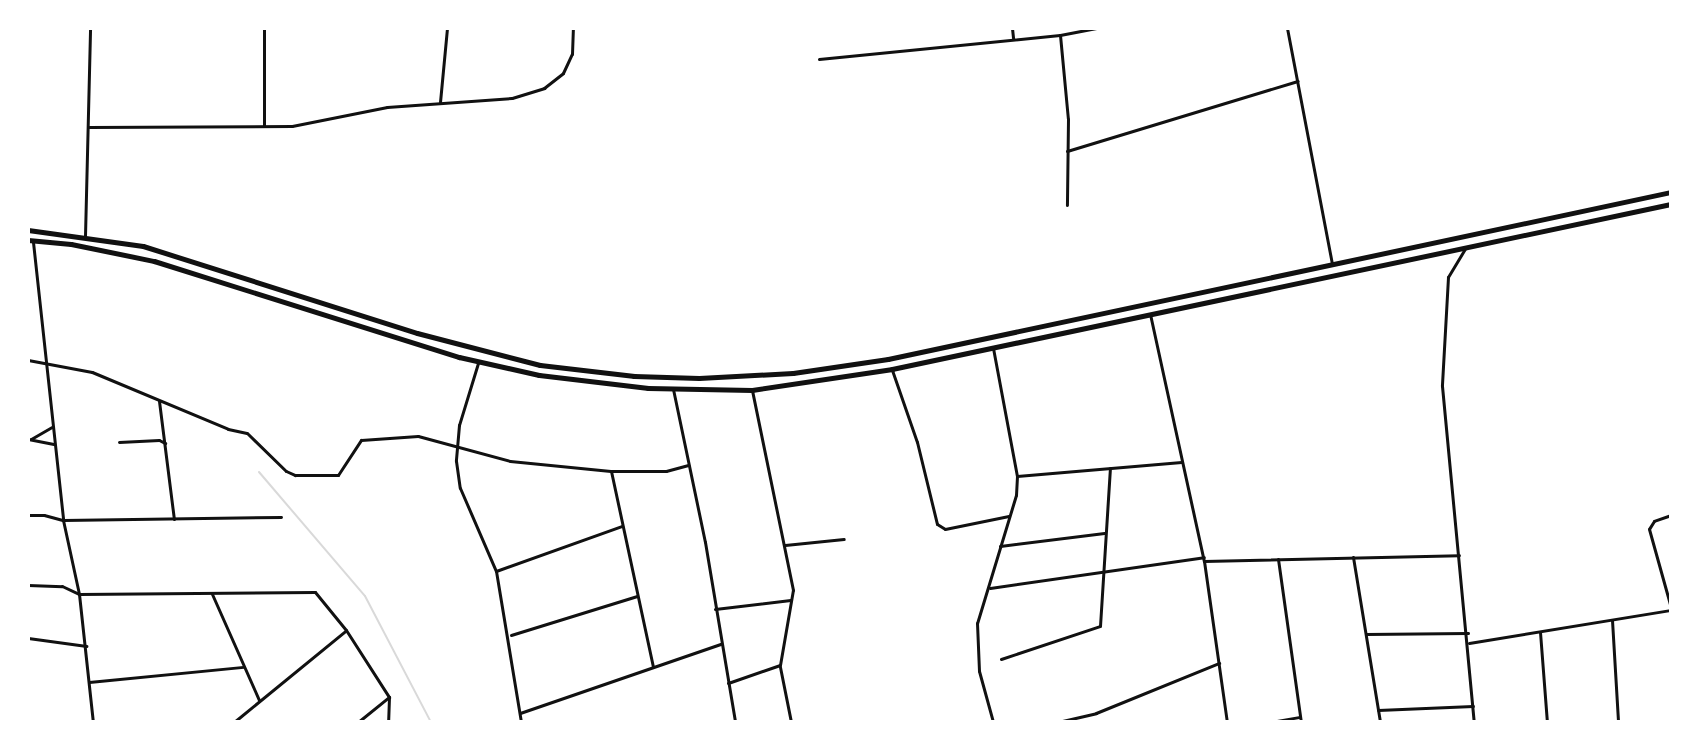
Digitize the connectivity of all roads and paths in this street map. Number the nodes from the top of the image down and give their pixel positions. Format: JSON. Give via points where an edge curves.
{"nodes":[{"id":1,"x":90,"y":28,"type":"edge"},
{"id":2,"x":264,"y":28,"type":"edge"},
{"id":3,"x":447,"y":28,"type":"edge"},
{"id":4,"x":573,"y":28,"type":"edge"},
{"id":5,"x":1012,"y":28,"type":"edge"},
{"id":6,"x":1096,"y":28,"type":"edge"},
{"id":7,"x":1287,"y":28,"type":"edge"},
{"id":8,"x":1627,"y":28,"type":"edge"},
{"id":9,"x":1637,"y":28,"type":"edge"},
{"id":10,"x":1060,"y":35,"type":"junction"},
{"id":11,"x":1013,"y":38,"type":"junction"},
{"id":12,"x":819,"y":59,"type":"dead end"},
{"id":13,"x":1298,"y":81,"type":"junction"},
{"id":14,"x":440,"y":102,"type":"junction"},
{"id":15,"x":264,"y":126,"type":"junction"},
{"id":16,"x":89,"y":127,"type":"junction"},
{"id":17,"x":1067,"y":151,"type":"junction"},
{"id":18,"x":1671,"y":192,"type":"edge"},
{"id":19,"x":1671,"y":204,"type":"edge"},
{"id":20,"x":1067,"y":205,"type":"dead end"},
{"id":21,"x":28,"y":230,"type":"edge"},
{"id":22,"x":85,"y":236,"type":"junction"},
{"id":23,"x":30,"y":240,"type":"edge"},
{"id":24,"x":1466,"y":247,"type":"junction"},
{"id":25,"x":1332,"y":263,"type":"junction"},
{"id":26,"x":1150,"y":314,"type":"junction"},
{"id":27,"x":993,"y":348,"type":"junction"},
{"id":28,"x":28,"y":360,"type":"edge"},
{"id":29,"x":478,"y":361,"type":"junction"},
{"id":30,"x":44,"y":363,"type":"junction"},
{"id":31,"x":892,"y":369,"type":"junction"},
{"id":32,"x":673,"y":389,"type":"junction"},
{"id":33,"x":752,"y":390,"type":"junction"},
{"id":34,"x":159,"y":401,"type":"junction"},
{"id":35,"x":52,"y":427,"type":"junction"},
{"id":36,"x":29,"y":439,"type":"edge"},
{"id":37,"x":119,"y":442,"type":"dead end"},
{"id":38,"x":165,"y":443,"type":"junction"},
{"id":39,"x":456,"y":443,"type":"junction"},
{"id":40,"x":54,"y":444,"type":"junction"},
{"id":41,"x":1183,"y":462,"type":"junction"},
{"id":42,"x":688,"y":465,"type":"junction"},
{"id":43,"x":1110,"y":468,"type":"junction"},
{"id":44,"x":611,"y":471,"type":"junction"},
{"id":45,"x":1017,"y":476,"type":"junction"},
{"id":46,"x":28,"y":515,"type":"edge"},
{"id":47,"x":1671,"y":515,"type":"edge"},
{"id":48,"x":1009,"y":516,"type":"junction"},
{"id":49,"x":281,"y":517,"type":"dead end"},
{"id":50,"x":174,"y":519,"type":"junction"},
{"id":51,"x":63,"y":520,"type":"junction"},
{"id":52,"x":622,"y":526,"type":"junction"},
{"id":53,"x":1104,"y":533,"type":"junction"},
{"id":54,"x":844,"y":539,"type":"dead end"},
{"id":55,"x":785,"y":545,"type":"junction"},
{"id":56,"x":1000,"y":546,"type":"junction"},
{"id":57,"x":1459,"y":555,"type":"junction"},
{"id":58,"x":1353,"y":557,"type":"junction"},
{"id":59,"x":1204,"y":559,"type":"junction"},
{"id":60,"x":1278,"y":559,"type":"junction"},
{"id":61,"x":496,"y":571,"type":"junction"},
{"id":62,"x":1102,"y":574,"type":"junction"},
{"id":63,"x":28,"y":585,"type":"edge"},
{"id":64,"x":988,"y":588,"type":"junction"},
{"id":65,"x":79,"y":594,"type":"junction"},
{"id":66,"x":212,"y":594,"type":"junction"},
{"id":67,"x":637,"y":596,"type":"junction"},
{"id":68,"x":790,"y":600,"type":"junction"},
{"id":69,"x":715,"y":609,"type":"junction"},
{"id":70,"x":1671,"y":609,"type":"edge"},
{"id":71,"x":1612,"y":620,"type":"junction"},
{"id":72,"x":346,"y":630,"type":"junction"},
{"id":73,"x":1540,"y":632,"type":"junction"},
{"id":74,"x":1468,"y":633,"type":"junction"},
{"id":75,"x":1366,"y":634,"type":"junction"},
{"id":76,"x":509,"y":636,"type":"junction"},
{"id":77,"x":28,"y":638,"type":"edge"},
{"id":78,"x":1469,"y":643,"type":"junction"},
{"id":79,"x":720,"y":644,"type":"junction"},
{"id":80,"x":86,"y":646,"type":"junction"},
{"id":81,"x":1001,"y":659,"type":"dead end"},
{"id":82,"x":1219,"y":663,"type":"junction"},
{"id":83,"x":780,"y":665,"type":"junction"},
{"id":84,"x":243,"y":667,"type":"junction"},
{"id":85,"x":653,"y":667,"type":"junction"},
{"id":86,"x":89,"y":682,"type":"junction"},
{"id":87,"x":728,"y":683,"type":"junction"},
{"id":88,"x":389,"y":697,"type":"junction"},
{"id":89,"x":259,"y":700,"type":"junction"},
{"id":90,"x":1473,"y":706,"type":"junction"},
{"id":91,"x":1378,"y":710,"type":"junction"},
{"id":92,"x":520,"y":713,"type":"junction"},
{"id":93,"x":1300,"y":719,"type":"edge"},
{"id":94,"x":735,"y":721,"type":"edge"},
{"id":95,"x":93,"y":722,"type":"edge"},
{"id":96,"x":234,"y":722,"type":"edge"},
{"id":97,"x":358,"y":722,"type":"edge"},
{"id":98,"x":388,"y":722,"type":"edge"},
{"id":99,"x":521,"y":722,"type":"edge"},
{"id":100,"x":791,"y":722,"type":"edge"},
{"id":101,"x":993,"y":722,"type":"edge"},
{"id":102,"x":1058,"y":722,"type":"edge"},
{"id":103,"x":1227,"y":722,"type":"edge"},
{"id":104,"x":1271,"y":722,"type":"edge"},
{"id":105,"x":1380,"y":722,"type":"edge"},
{"id":106,"x":1474,"y":722,"type":"edge"},
{"id":107,"x":1547,"y":722,"type":"edge"},
{"id":108,"x":1618,"y":722,"type":"edge"}],
"edges":[{"from":1,"to":16,"type":"street"},
{"from":2,"to":15,"type":"street"},
{"from":3,"to":14,"type":"street"},
{"from":4,"to":14,"type":"street","via":[[572,54],[563,73],[544,88],[512,98]]},
{"from":5,"to":11,"type":"street"},
{"from":6,"to":10,"type":"street"},
{"from":7,"to":13,"type":"street"},
{"from":8,"to":9,"type":"street"},
{"from":10,"to":11,"type":"street"},
{"from":10,"to":17,"type":"street"},
{"from":11,"to":12,"type":"street"},
{"from":13,"to":17,"type":"street"},
{"from":13,"to":25,"type":"street"},
{"from":14,"to":15,"type":"street"},
{"from":15,"to":16,"type":"street"},
{"from":16,"to":22,"type":"street"},
{"from":17,"to":20,"type":"street"},
{"from":18,"to":25,"type":"highway"},
{"from":19,"to":24,"type":"highway"},
{"from":21,"to":22,"type":"highway"},
{"from":22,"to":25,"type":"highway","via":[[168,253],[492,354],[540,365],[668,378],[765,376],[848,366]]},
{"from":23,"to":29,"type":"highway","via":[[165,264]]},
{"from":23,"to":30,"type":"street"},
{"from":24,"to":26,"type":"highway"},
{"from":24,"to":57,"type":"street","via":[[1448,277],[1442,386]]},
{"from":26,"to":27,"type":"highway"},
{"from":26,"to":41,"type":"street"},
{"from":27,"to":31,"type":"highway"},
{"from":27,"to":45,"type":"street"},
{"from":28,"to":30,"type":"street"},
{"from":29,"to":32,"type":"highway","via":[[576,381]]},
{"from":29,"to":39,"type":"street"},
{"from":30,"to":34,"type":"street","via":[[92,372]]},
{"from":30,"to":35,"type":"street"},
{"from":31,"to":33,"type":"highway"},
{"from":31,"to":48,"type":"street","via":[[941,528]]},
{"from":32,"to":33,"type":"highway"},
{"from":32,"to":42,"type":"street"},
{"from":33,"to":55,"type":"street"},
{"from":34,"to":38,"type":"street"},
{"from":34,"to":39,"type":"street","via":[[247,433],[295,475],[338,475],[361,440],[418,436]]},
{"from":35,"to":36,"type":"street"},
{"from":35,"to":40,"type":"street"},
{"from":36,"to":40,"type":"street"},
{"from":37,"to":38,"type":"street"},
{"from":38,"to":50,"type":"street"},
{"from":39,"to":44,"type":"street","via":[[510,461]]},
{"from":39,"to":61,"type":"street","via":[[460,488]]},
{"from":40,"to":51,"type":"street"},
{"from":41,"to":43,"type":"street"},
{"from":41,"to":59,"type":"street"},
{"from":42,"to":44,"type":"street","via":[[666,471]]},
{"from":42,"to":69,"type":"street"},
{"from":43,"to":45,"type":"street"},
{"from":43,"to":53,"type":"street"},
{"from":44,"to":52,"type":"street"},
{"from":45,"to":48,"type":"street"},
{"from":46,"to":51,"type":"street"},
{"from":47,"to":70,"type":"street","via":[[1649,524]]},
{"from":48,"to":56,"type":"street"},
{"from":49,"to":50,"type":"street"},
{"from":50,"to":51,"type":"street"},
{"from":51,"to":65,"type":"street"},
{"from":52,"to":61,"type":"street"},
{"from":52,"to":67,"type":"street"},
{"from":53,"to":56,"type":"street"},
{"from":53,"to":62,"type":"street"},
{"from":54,"to":55,"type":"street"},
{"from":55,"to":68,"type":"street"},
{"from":56,"to":64,"type":"street"},
{"from":57,"to":58,"type":"street"},
{"from":57,"to":74,"type":"street"},
{"from":58,"to":60,"type":"street"},
{"from":58,"to":75,"type":"street"},
{"from":59,"to":60,"type":"street"},
{"from":59,"to":62,"type":"street"},
{"from":59,"to":82,"type":"street"},
{"from":60,"to":93,"type":"street"},
{"from":61,"to":76,"type":"street"},
{"from":62,"to":64,"type":"street"},
{"from":62,"to":81,"type":"street","via":[[1100,626]]},
{"from":63,"to":65,"type":"street","via":[[62,586]]},
{"from":64,"to":101,"type":"street","via":[[976,640]]},
{"from":65,"to":66,"type":"street"},
{"from":65,"to":80,"type":"street"},
{"from":66,"to":72,"type":"street","via":[[315,592]]},
{"from":66,"to":84,"type":"street"},
{"from":67,"to":76,"type":"street"},
{"from":67,"to":85,"type":"street"},
{"from":68,"to":69,"type":"street"},
{"from":68,"to":83,"type":"street"},
{"from":69,"to":79,"type":"street"},
{"from":70,"to":71,"type":"street"},
{"from":71,"to":73,"type":"street"},
{"from":71,"to":108,"type":"street"},
{"from":72,"to":88,"type":"street"},
{"from":72,"to":89,"type":"street"},
{"from":73,"to":78,"type":"street"},
{"from":73,"to":107,"type":"street"},
{"from":74,"to":75,"type":"street"},
{"from":74,"to":78,"type":"street"},
{"from":75,"to":91,"type":"street"},
{"from":76,"to":92,"type":"street"},
{"from":77,"to":80,"type":"street"},
{"from":78,"to":90,"type":"street"},
{"from":79,"to":85,"type":"street"},
{"from":79,"to":87,"type":"street"},
{"from":80,"to":86,"type":"street"},
{"from":82,"to":102,"type":"street","via":[[1096,713]]},
{"from":82,"to":103,"type":"street"},
{"from":83,"to":87,"type":"street"},
{"from":83,"to":100,"type":"street"},
{"from":84,"to":86,"type":"street"},
{"from":84,"to":89,"type":"street"},
{"from":85,"to":92,"type":"street"},
{"from":86,"to":95,"type":"street"},
{"from":87,"to":94,"type":"street"},
{"from":88,"to":97,"type":"street"},
{"from":88,"to":98,"type":"street"},
{"from":89,"to":96,"type":"street"},
{"from":90,"to":91,"type":"street"},
{"from":90,"to":106,"type":"street"},
{"from":91,"to":105,"type":"street"},
{"from":92,"to":99,"type":"street"},
{"from":93,"to":104,"type":"street"}]}
